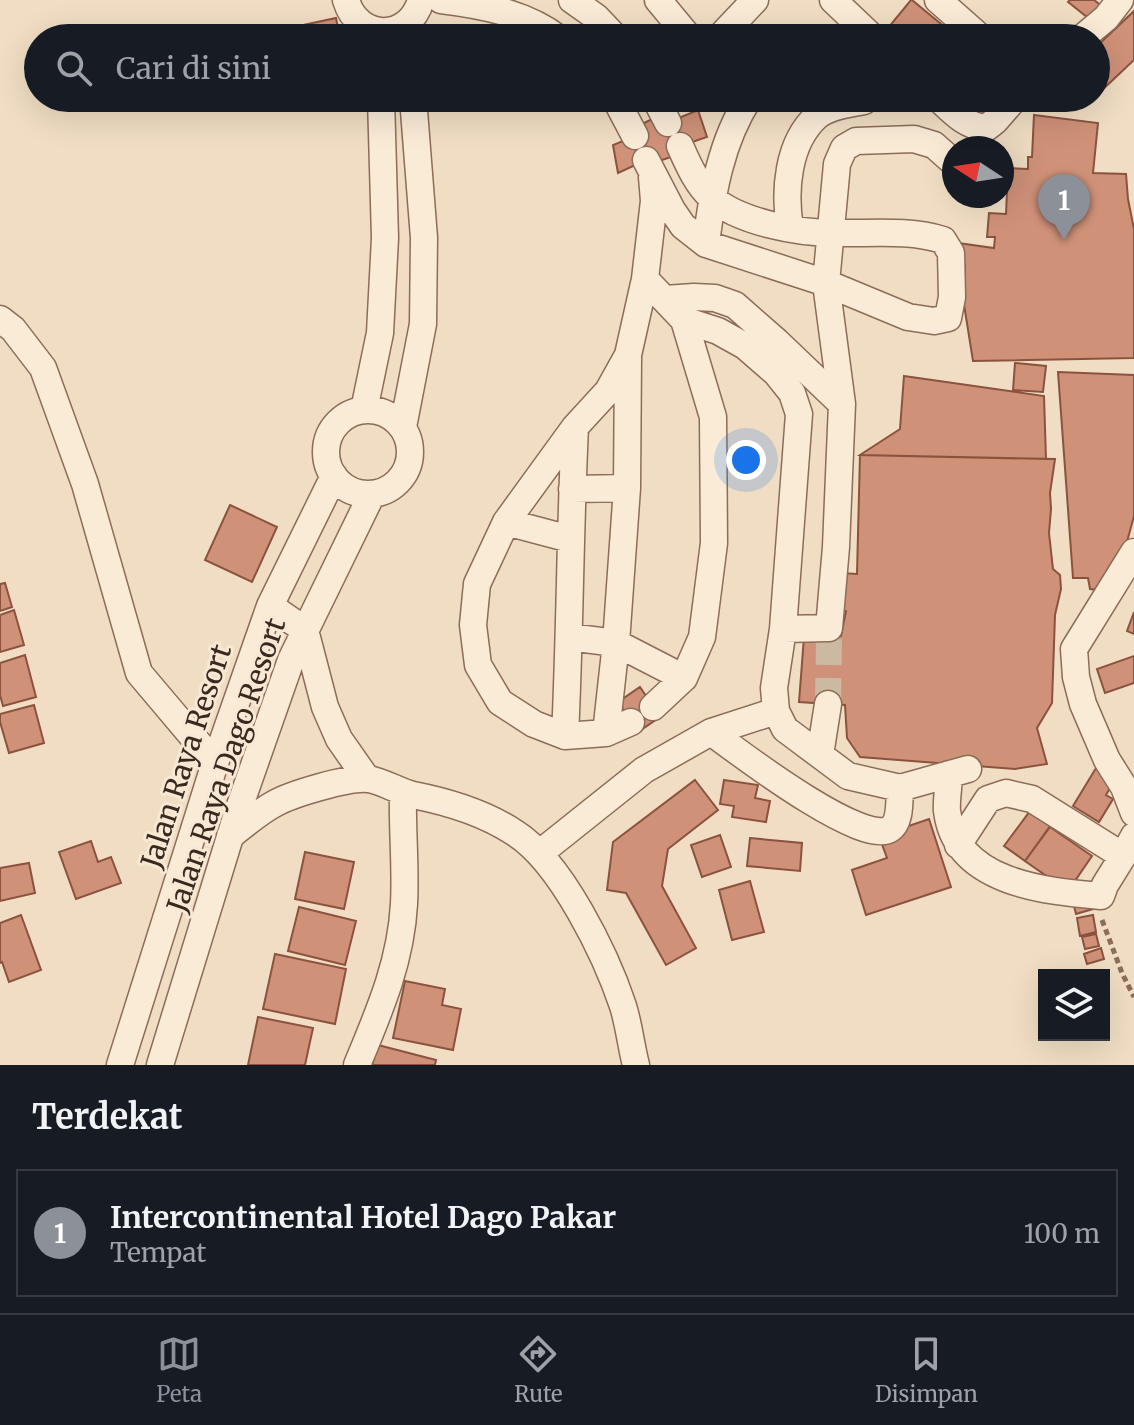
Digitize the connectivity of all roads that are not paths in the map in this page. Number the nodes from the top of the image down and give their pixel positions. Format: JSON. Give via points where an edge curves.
{"nodes":[{"id":1,"x":346,"y":0,"type":"edge"},
{"id":2,"x":421,"y":0,"type":"edge"},
{"id":3,"x":441,"y":0,"type":"edge"},
{"id":4,"x":572,"y":0,"type":"edge"},
{"id":5,"x":658,"y":0,"type":"edge"},
{"id":6,"x":755,"y":0,"type":"edge"},
{"id":7,"x":833,"y":0,"type":"edge"},
{"id":8,"x":938,"y":0,"type":"edge"},
{"id":9,"x":1120,"y":0,"type":"edge"},
{"id":10,"x":362,"y":24,"type":"edge"},
{"id":11,"x":405,"y":24,"type":"edge"},
{"id":12,"x":533,"y":24,"type":"edge"},
{"id":13,"x":603,"y":24,"type":"edge"},
{"id":14,"x":678,"y":24,"type":"edge"},
{"id":15,"x":732,"y":24,"type":"edge"},
{"id":16,"x":858,"y":24,"type":"edge"},
{"id":17,"x":965,"y":24,"type":"edge"},
{"id":18,"x":1099,"y":24,"type":"edge"},
{"id":19,"x":381,"y":112,"type":"edge"},
{"id":20,"x":414,"y":112,"type":"edge"},
{"id":21,"x":622,"y":112,"type":"edge"},
{"id":22,"x":662,"y":112,"type":"edge"},
{"id":23,"x":742,"y":112,"type":"edge"},
{"id":24,"x":826,"y":112,"type":"edge"},
{"id":25,"x":953,"y":112,"type":"edge"},
{"id":26,"x":1003,"y":112,"type":"edge"},
{"id":27,"x":635,"y":136,"type":"dead end"},
{"id":28,"x":942,"y":152,"type":"edge"},
{"id":29,"x":712,"y":198,"type":"junction"},
{"id":30,"x":790,"y":228,"type":"junction"},
{"id":31,"x":831,"y":233,"type":"junction"},
{"id":32,"x":706,"y":244,"type":"junction"},
{"id":33,"x":645,"y":279,"type":"junction"},
{"id":34,"x":826,"y":283,"type":"junction"},
{"id":35,"x":665,"y":299,"type":"junction"},
{"id":36,"x":0,"y":319,"type":"edge"},
{"id":37,"x":684,"y":320,"type":"junction"},
{"id":38,"x":628,"y":355,"type":"junction"},
{"id":39,"x":842,"y":404,"type":"junction"},
{"id":40,"x":364,"y":410,"type":"junction"},
{"id":41,"x":403,"y":427,"type":"junction"},
{"id":42,"x":575,"y":427,"type":"junction"},
{"id":43,"x":334,"y":476,"type":"junction"},
{"id":44,"x":627,"y":488,"type":"junction"},
{"id":45,"x":572,"y":489,"type":"junction"},
{"id":46,"x":372,"y":494,"type":"junction"},
{"id":47,"x":506,"y":522,"type":"junction"},
{"id":48,"x":570,"y":539,"type":"junction"},
{"id":49,"x":1134,"y":552,"type":"edge"},
{"id":50,"x":270,"y":606,"type":"junction"},
{"id":51,"x":783,"y":629,"type":"junction"},
{"id":52,"x":305,"y":630,"type":"junction"},
{"id":53,"x":569,"y":637,"type":"junction"},
{"id":54,"x":616,"y":643,"type":"junction"},
{"id":55,"x":684,"y":678,"type":"junction"},
{"id":56,"x":828,"y":704,"type":"tunnel mouth"},
{"id":57,"x":653,"y":707,"type":"dead end"},
{"id":58,"x":776,"y":711,"type":"junction"},
{"id":59,"x":631,"y":722,"type":"dead end"},
{"id":60,"x":711,"y":732,"type":"junction"},
{"id":61,"x":606,"y":733,"type":"junction"},
{"id":62,"x":565,"y":736,"type":"junction"},
{"id":63,"x":820,"y":755,"type":"junction"},
{"id":64,"x":215,"y":763,"type":"junction"},
{"id":65,"x":367,"y":779,"type":"junction"},
{"id":66,"x":900,"y":788,"type":"junction"},
{"id":67,"x":403,"y":792,"type":"junction"},
{"id":68,"x":1134,"y":813,"type":"edge"},
{"id":69,"x":230,"y":836,"type":"junction"},
{"id":70,"x":958,"y":845,"type":"junction"},
{"id":71,"x":1129,"y":846,"type":"edge"},
{"id":72,"x":540,"y":853,"type":"junction"},
{"id":73,"x":120,"y":1065,"type":"edge"},
{"id":74,"x":160,"y":1065,"type":"edge"},
{"id":75,"x":357,"y":1065,"type":"edge"},
{"id":76,"x":636,"y":1065,"type":"edge"}],
"edges":[{"from":1,"to":10,"type":"street"},
{"from":2,"to":11,"type":"street"},
{"from":3,"to":12,"type":"street","via":[[515,14]]},
{"from":4,"to":13,"type":"street"},
{"from":5,"to":14,"type":"street"},
{"from":6,"to":15,"type":"street"},
{"from":7,"to":16,"type":"street"},
{"from":8,"to":17,"type":"street"},
{"from":9,"to":18,"type":"street"},
{"from":19,"to":40,"type":"street","via":[[385,238],[380,333]]},
{"from":20,"to":41,"type":"street","via":[[424,238],[423,324]]},
{"from":21,"to":27,"type":"street"},
{"from":22,"to":29,"type":"street","via":[[693,174]]},
{"from":23,"to":29,"type":"street"},
{"from":24,"to":30,"type":"street","via":[[801,136],[791,165],[786,205]]},
{"from":25,"to":26,"type":"street","via":[[986,128]]},
{"from":28,"to":31,"type":"street","via":[[914,139],[856,141],[844,148],[837,164]]},
{"from":29,"to":30,"type":"street","via":[[746,219]]},
{"from":29,"to":32,"type":"street"},
{"from":30,"to":31,"type":"street"},
{"from":31,"to":34,"type":"street"},
{"from":31,"to":34,"type":"street","via":[[925,234],[943,240],[951,253],[948,318],[908,317]]},
{"from":32,"to":33,"type":"street","via":[[683,226],[649,167],[654,201]]},
{"from":32,"to":34,"type":"street"},
{"from":33,"to":35,"type":"street"},
{"from":33,"to":38,"type":"street"},
{"from":34,"to":39,"type":"street"},
{"from":35,"to":37,"type":"street"},
{"from":35,"to":39,"type":"street","via":[[715,298],[735,305]]},
{"from":36,"to":64,"type":"street","via":[[43,368],[85,484],[139,673]]},
{"from":37,"to":51,"type":"street","via":[[745,346],[792,393],[799,414]]},
{"from":37,"to":55,"type":"street","via":[[713,417],[714,543],[702,637]]},
{"from":38,"to":42,"type":"street","via":[[608,391]]},
{"from":38,"to":44,"type":"street"},
{"from":39,"to":51,"type":"street","via":[[829,632]]},
{"from":40,"to":41,"type":"street","via":[[379,411]]},
{"from":40,"to":43,"type":"street","via":[[350,413],[330,434],[327,463]]},
{"from":41,"to":46,"type":"street","via":[[410,451],[404,474],[396,484]]},
{"from":42,"to":45,"type":"street"},
{"from":42,"to":47,"type":"street"},
{"from":43,"to":46,"type":"street","via":[[344,487]]},
{"from":43,"to":50,"type":"street","name":"Jalan Raya Resort"},
{"from":44,"to":45,"type":"street"},
{"from":44,"to":54,"type":"street"},
{"from":45,"to":48,"type":"street"},
{"from":46,"to":52,"type":"street","name":"Jalan Raya Dago Resort"},
{"from":47,"to":48,"type":"street"},
{"from":47,"to":62,"type":"street","via":[[477,584],[473,625],[478,665],[500,702]]},
{"from":48,"to":53,"type":"street"},
{"from":49,"to":68,"type":"street","via":[[1074,649],[1083,704]]},
{"from":50,"to":52,"type":"street"},
{"from":50,"to":64,"type":"street","name":"Jalan Raya Resort"},
{"from":51,"to":58,"type":"street"},
{"from":52,"to":65,"type":"street","via":[[325,707],[339,739]]},
{"from":52,"to":69,"type":"street","name":"Jalan Raya Dago Resort"},
{"from":53,"to":54,"type":"street"},
{"from":53,"to":62,"type":"street"},
{"from":54,"to":55,"type":"street"},
{"from":54,"to":61,"type":"street"},
{"from":55,"to":57,"type":"street"},
{"from":56,"to":63,"type":"street"},
{"from":58,"to":60,"type":"street"},
{"from":58,"to":63,"type":"street","via":[[785,729]]},
{"from":59,"to":61,"type":"street"},
{"from":60,"to":66,"type":"street","via":[[776,779],[861,828],[882,832],[897,822]]},
{"from":60,"to":72,"type":"street","via":[[644,770]]},
{"from":61,"to":62,"type":"street"},
{"from":63,"to":66,"type":"street","via":[[848,776]]},
{"from":64,"to":73,"type":"street","name":"Jalan Raya Resort"},
{"from":65,"to":67,"type":"street"},
{"from":65,"to":69,"type":"street","via":[[333,783],[275,803]]},
{"from":66,"to":70,"type":"street","via":[[959,772],[947,809]]},
{"from":67,"to":72,"type":"street","via":[[476,812]]},
{"from":67,"to":75,"type":"street","via":[[404,906],[398,952]]},
{"from":69,"to":74,"type":"street","name":"Jalan Raya Dago Resort"},
{"from":70,"to":71,"type":"street","via":[[988,799],[1006,793],[1032,799]]},
{"from":70,"to":71,"type":"street","via":[[980,866],[1020,884],[1101,896]]},
{"from":72,"to":76,"type":"street","via":[[608,967]]}]}
